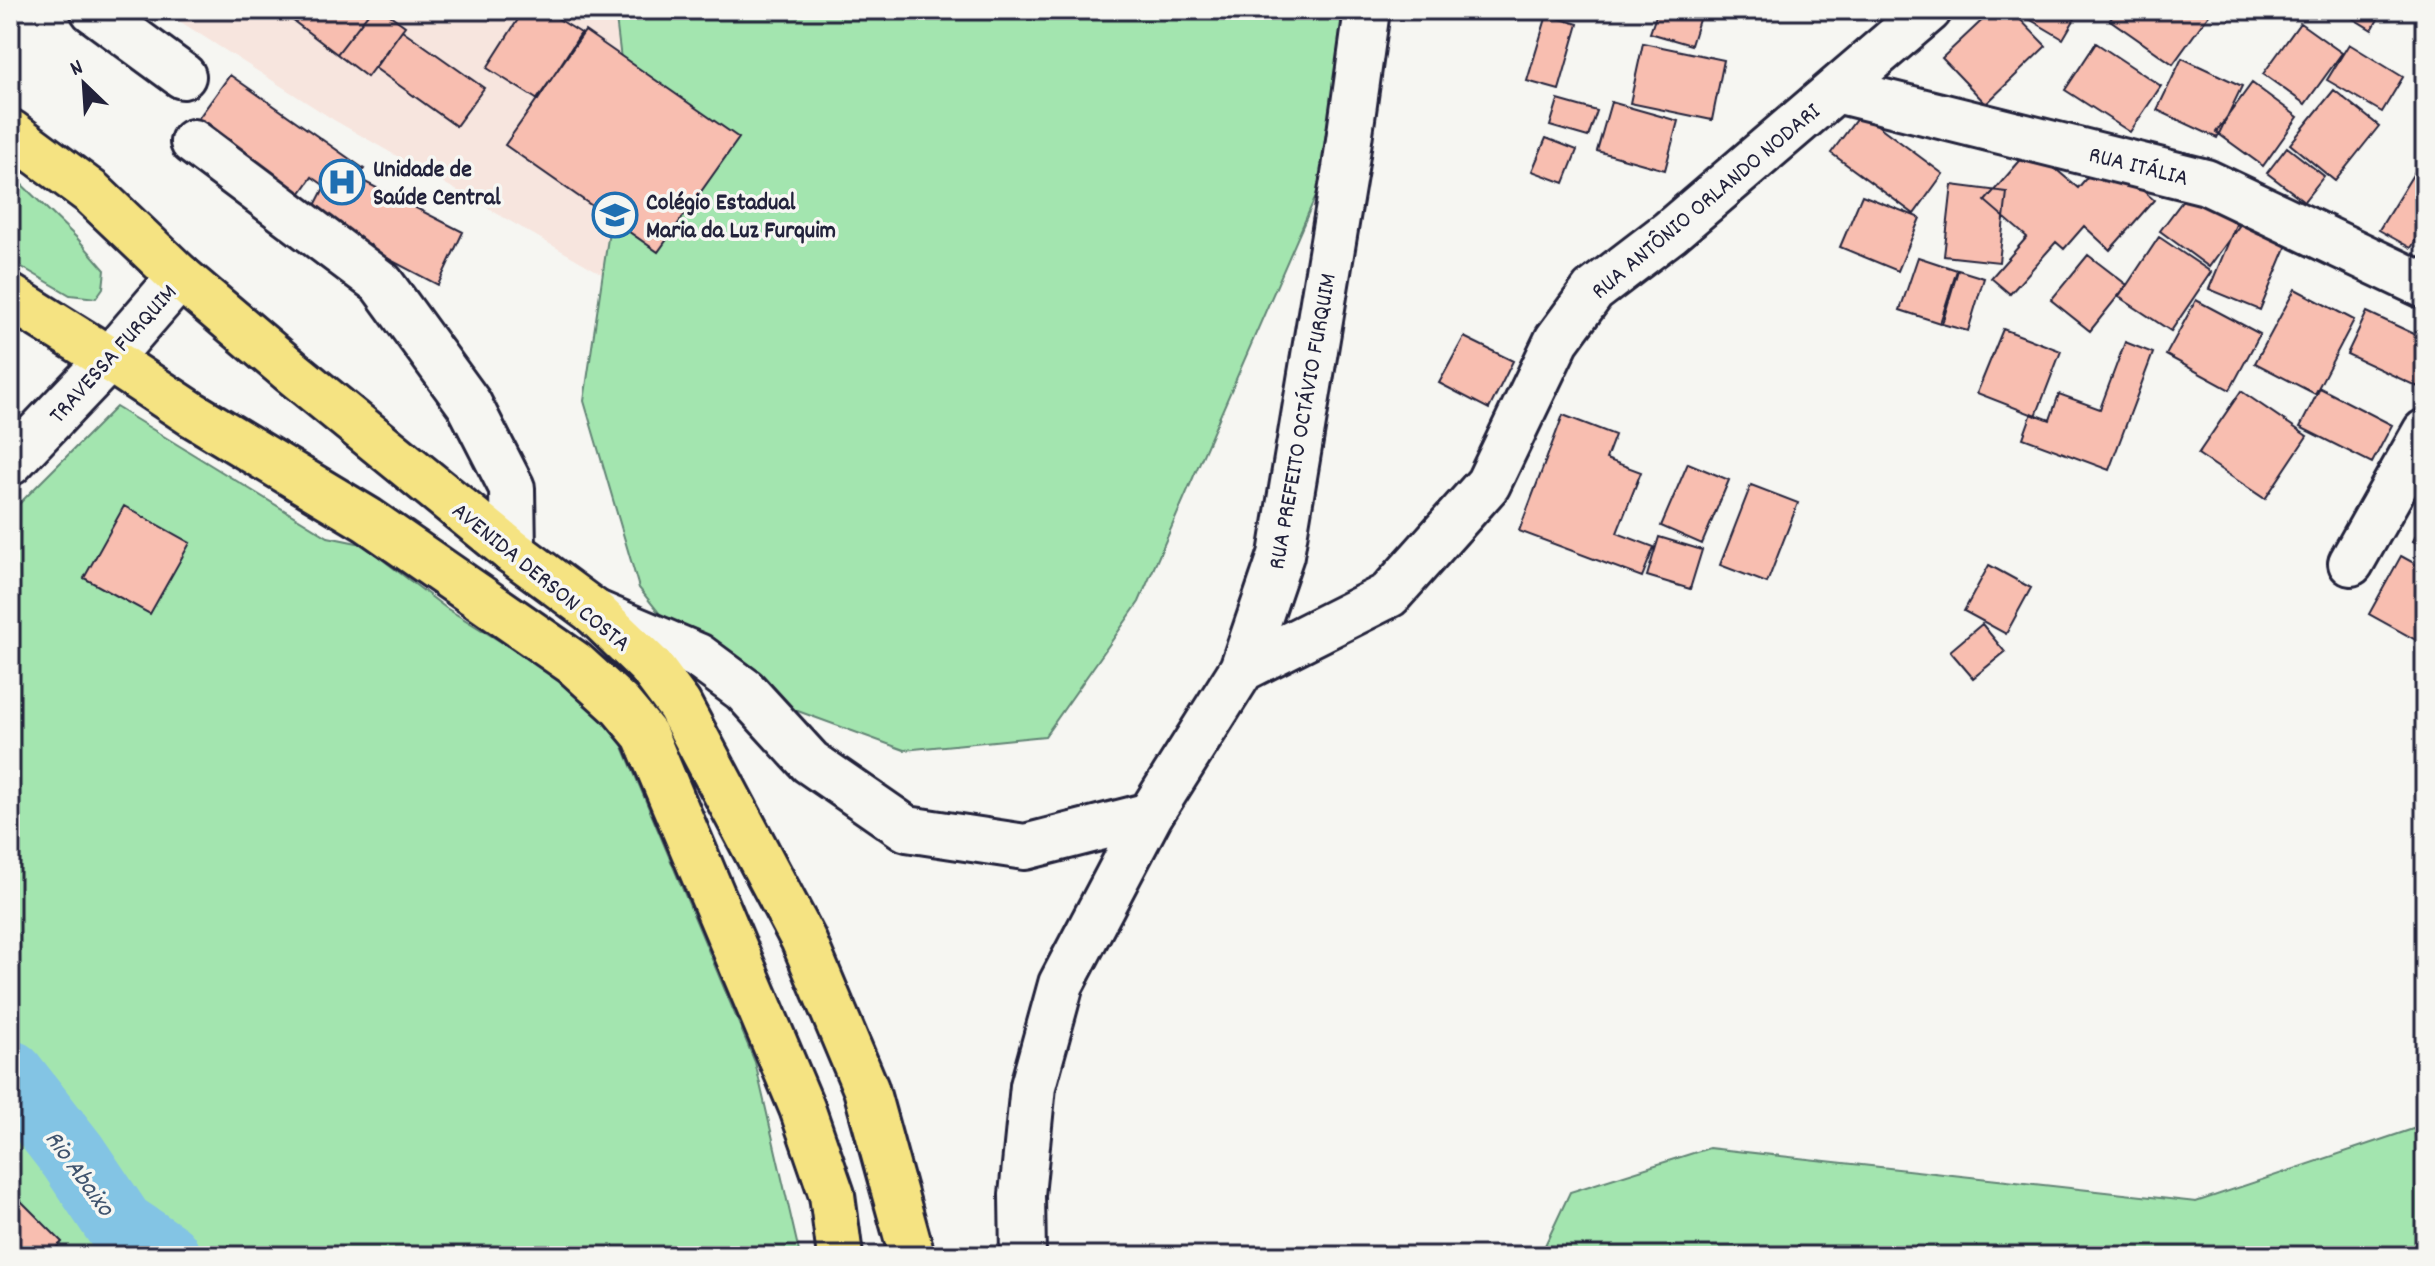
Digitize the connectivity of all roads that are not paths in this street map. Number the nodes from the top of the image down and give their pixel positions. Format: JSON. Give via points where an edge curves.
{"nodes":[{"id":1,"x":93,"y":10,"type":"edge"},
{"id":2,"x":1367,"y":10,"type":"edge"},
{"id":3,"x":1929,"y":10,"type":"edge"},
{"id":4,"x":183,"y":76,"type":"dead end"},
{"id":5,"x":1836,"y":90,"type":"junction"},
{"id":6,"x":10,"y":132,"type":"edge"},
{"id":7,"x":193,"y":142,"type":"dead end"},
{"id":8,"x":180,"y":277,"type":"junction"},
{"id":9,"x":2425,"y":286,"type":"edge"},
{"id":10,"x":10,"y":297,"type":"edge"},
{"id":11,"x":109,"y":359,"type":"junction"},
{"id":12,"x":2425,"y":432,"type":"edge"},
{"id":13,"x":10,"y":463,"type":"edge"},
{"id":14,"x":513,"y":552,"type":"junction"},
{"id":15,"x":2351,"y":563,"type":"dead end"},
{"id":16,"x":593,"y":611,"type":"junction"},
{"id":17,"x":1242,"y":669,"type":"junction"},
{"id":18,"x":1150,"y":815,"type":"junction"},
{"id":19,"x":840,"y":1256,"type":"edge"},
{"id":20,"x":912,"y":1256,"type":"edge"},
{"id":21,"x":1023,"y":1256,"type":"edge"}],
"edges":[{"from":1,"to":4,"type":"street"},
{"from":2,"to":17,"type":"street","name":"RUA PREFEITO OCTÁVIO FURQUIM","via":[[1281,555]]},
{"from":3,"to":5,"type":"street","name":"RUA ANTÔNIO ORLANDO NODARI"},
{"from":5,"to":9,"type":"street","name":"RUA ITÁLIA","via":[[2206,182]]},
{"from":5,"to":17,"type":"street","name":"RUA ANTÔNIO ORLANDO NODARI","via":[[1593,291],[1557,340],[1488,484],[1389,595]]},
{"from":6,"to":8,"type":"main road","name":"AVENIDA DERSON COSTA","via":[[92,193]]},
{"from":7,"to":14,"type":"street","via":[[381,283],[469,404],[512,488]]},
{"from":8,"to":11,"type":"street","name":"TRAVESSA FURQUIM"},
{"from":8,"to":14,"type":"main road","name":"AVENIDA DERSON COSTA"},
{"from":10,"to":11,"type":"main road","name":"AVENIDA DERSON COSTA"},
{"from":11,"to":13,"type":"street","name":"TRAVESSA FURQUIM"},
{"from":11,"to":19,"type":"main road","name":"AVENIDA DERSON COSTA","via":[[368,520],[574,663],[645,735],[802,1108],[832,1195]]},
{"from":12,"to":15,"type":"street"},
{"from":14,"to":16,"type":"main road","name":"AVENIDA DERSON COSTA"},
{"from":16,"to":18,"type":"street","via":[[698,656],[744,690],[810,762],[907,829],[1025,847]]},
{"from":16,"to":20,"type":"main road","name":"AVENIDA DERSON COSTA","via":[[650,666],[679,705],[803,939],[866,1089]]},
{"from":17,"to":18,"type":"street","name":"RUA PREFEITO OCTÁVIO FURQUIM"},
{"from":18,"to":21,"type":"street","name":"RUA PREFEITO OCTÁVIO FURQUIM","via":[[1061,984],[1033,1086],[1022,1195]]}]}
